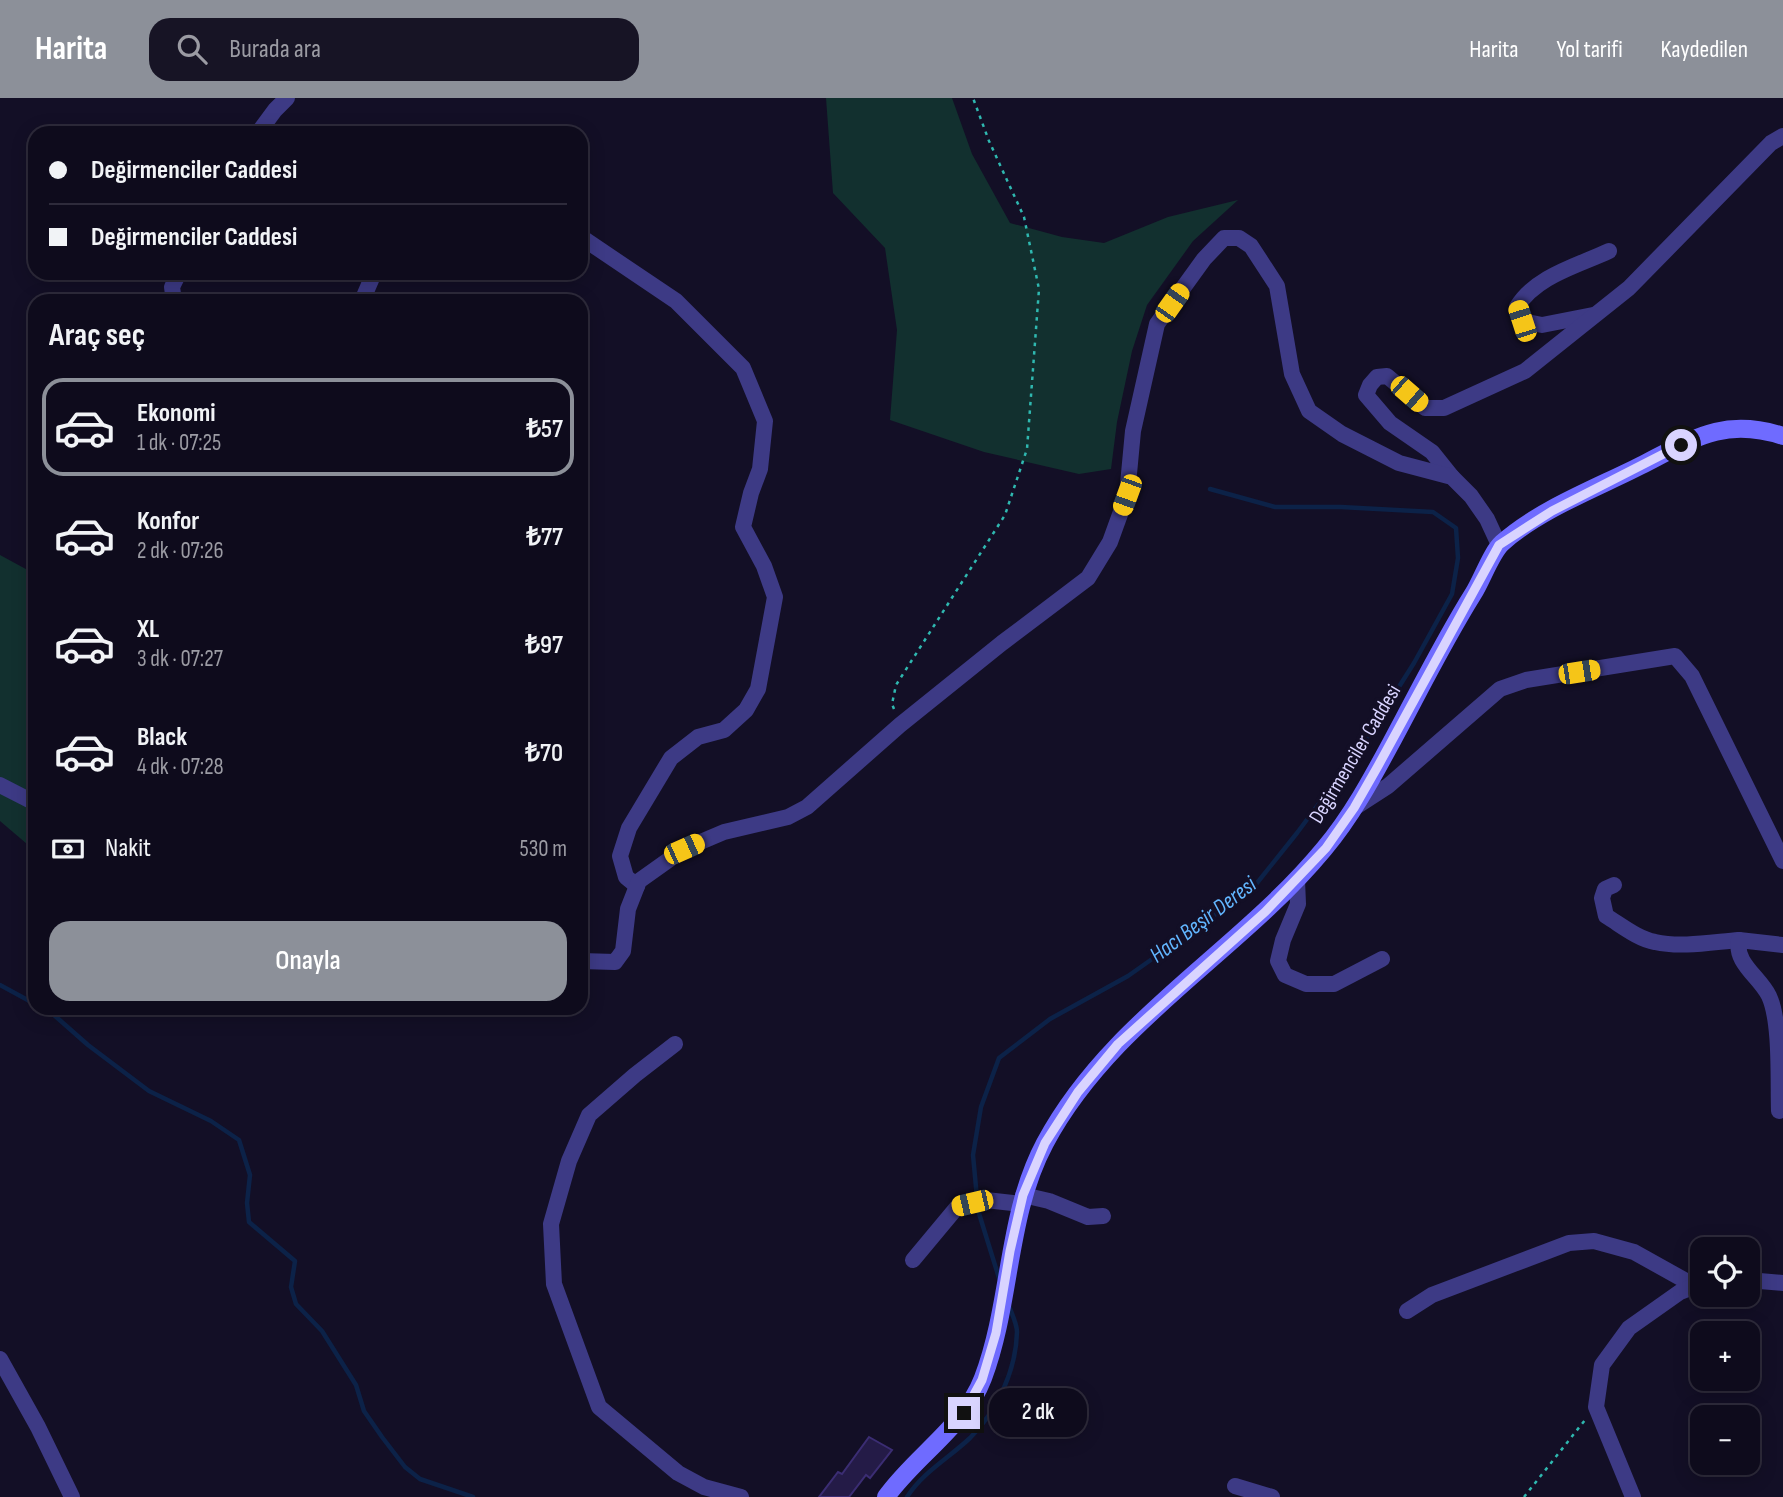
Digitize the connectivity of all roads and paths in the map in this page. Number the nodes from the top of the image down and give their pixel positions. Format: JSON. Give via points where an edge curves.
{"nodes":[{"id":1,"x":287,"y":98,"type":"edge"},
{"id":2,"x":974,"y":98,"type":"edge"},
{"id":3,"x":264,"y":126,"type":"edge"},
{"id":4,"x":1783,"y":136,"type":"edge"},
{"id":5,"x":588,"y":242,"type":"edge"},
{"id":6,"x":1609,"y":251,"type":"dead end"},
{"id":7,"x":1596,"y":315,"type":"junction"},
{"id":8,"x":1783,"y":436,"type":"edge"},
{"id":9,"x":1452,"y":477,"type":"junction"},
{"id":10,"x":1499,"y":545,"type":"junction"},
{"id":11,"x":900,"y":725,"type":"junction"},
{"id":12,"x":0,"y":785,"type":"edge"},
{"id":13,"x":28,"y":799,"type":"edge"},
{"id":14,"x":1354,"y":808,"type":"junction"},
{"id":15,"x":1783,"y":861,"type":"edge"},
{"id":16,"x":1297,"y":880,"type":"junction"},
{"id":17,"x":1615,"y":885,"type":"dead end"},
{"id":18,"x":636,"y":887,"type":"junction"},
{"id":19,"x":1740,"y":940,"type":"junction"},
{"id":20,"x":1783,"y":945,"type":"edge"},
{"id":21,"x":1382,"y":959,"type":"dead end"},
{"id":22,"x":588,"y":961,"type":"edge"},
{"id":23,"x":676,"y":1044,"type":"dead end"},
{"id":24,"x":1779,"y":1111,"type":"dead end"},
{"id":25,"x":1022,"y":1200,"type":"junction"},
{"id":26,"x":1103,"y":1216,"type":"dead end"},
{"id":27,"x":913,"y":1260,"type":"dead end"},
{"id":28,"x":1690,"y":1280,"type":"edge"},
{"id":29,"x":1760,"y":1281,"type":"edge"},
{"id":30,"x":1783,"y":1283,"type":"edge"},
{"id":31,"x":1690,"y":1288,"type":"edge"},
{"id":32,"x":1407,"y":1311,"type":"dead end"},
{"id":33,"x":0,"y":1359,"type":"edge"},
{"id":34,"x":1596,"y":1407,"type":"junction"},
{"id":35,"x":1235,"y":1486,"type":"dead end"},
{"id":36,"x":72,"y":1497,"type":"edge"},
{"id":37,"x":741,"y":1497,"type":"edge"},
{"id":38,"x":886,"y":1497,"type":"edge"},
{"id":39,"x":1272,"y":1497,"type":"edge"},
{"id":40,"x":1524,"y":1497,"type":"edge"},
{"id":41,"x":1633,"y":1497,"type":"edge"}],
"edges":[{"from":1,"to":3,"type":"street"},
{"from":2,"to":11,"type":"path","via":[[1024,217],[1039,289],[1027,449],[1005,515],[896,685],[892,704]]},
{"from":4,"to":7,"type":"street"},
{"from":5,"to":18,"type":"street","via":[[676,301],[743,368],[765,421],[760,469],[743,527],[775,597],[758,689],[746,710],[724,730],[698,737],[671,758],[629,828],[620,856],[626,877]]},
{"from":6,"to":7,"type":"street","via":[[1545,280],[1517,307],[1522,321],[1542,325]]},
{"from":7,"to":9,"type":"street","via":[[1525,371],[1444,408],[1425,408],[1387,376],[1377,377],[1366,395],[1390,423],[1432,452]]},
{"from":8,"to":10,"type":"main road","name":"Değirmenciler Caddesi","via":[[1760,428],[1703,434],[1552,511]]},
{"from":9,"to":10,"type":"street","via":[[1487,519]]},
{"from":9,"to":11,"type":"street","via":[[1399,463],[1342,434],[1310,411],[1292,374],[1277,286],[1251,246],[1239,238],[1224,238],[1157,324],[1133,431],[1127,495],[1110,542],[1088,578]]},
{"from":10,"to":14,"type":"main road","name":"Değirmenciler Caddesi"},
{"from":11,"to":18,"type":"street","via":[[807,807],[789,817],[724,832],[684,849]]},
{"from":12,"to":13,"type":"street"},
{"from":14,"to":15,"type":"street","via":[[1388,786],[1500,689],[1526,680],[1675,656],[1692,676]]},
{"from":14,"to":16,"type":"main road","name":"Değirmenciler Caddesi"},
{"from":16,"to":21,"type":"street","via":[[1298,904],[1278,961],[1285,975],[1306,984],[1334,984]]},
{"from":16,"to":25,"type":"main road","name":"Değirmenciler Caddesi","via":[[1098,1066],[1045,1143]]},
{"from":17,"to":19,"type":"street","via":[[1605,889],[1602,898],[1606,916],[1638,936],[1656,943]]},
{"from":18,"to":22,"type":"street","via":[[622,951],[615,962]]},
{"from":19,"to":20,"type":"street"},
{"from":19,"to":24,"type":"street","via":[[1741,958],[1768,994],[1775,1013]]},
{"from":23,"to":37,"type":"street","via":[[589,1115],[569,1161],[551,1224],[554,1284],[599,1406],[678,1473],[704,1488]]},
{"from":25,"to":26,"type":"street","via":[[1049,1202],[1088,1217]]},
{"from":25,"to":27,"type":"street","via":[[958,1206]]},
{"from":25,"to":38,"type":"main road","name":"Değirmenciler Caddesi","via":[[982,1380],[964,1413]]},
{"from":28,"to":32,"type":"street","via":[[1634,1252],[1594,1241],[1569,1243],[1432,1295]]},
{"from":29,"to":30,"type":"street"},
{"from":31,"to":34,"type":"street","via":[[1629,1328],[1602,1365]]},
{"from":33,"to":36,"type":"street"},
{"from":34,"to":40,"type":"path"},
{"from":34,"to":41,"type":"street"},
{"from":35,"to":39,"type":"street"}]}
